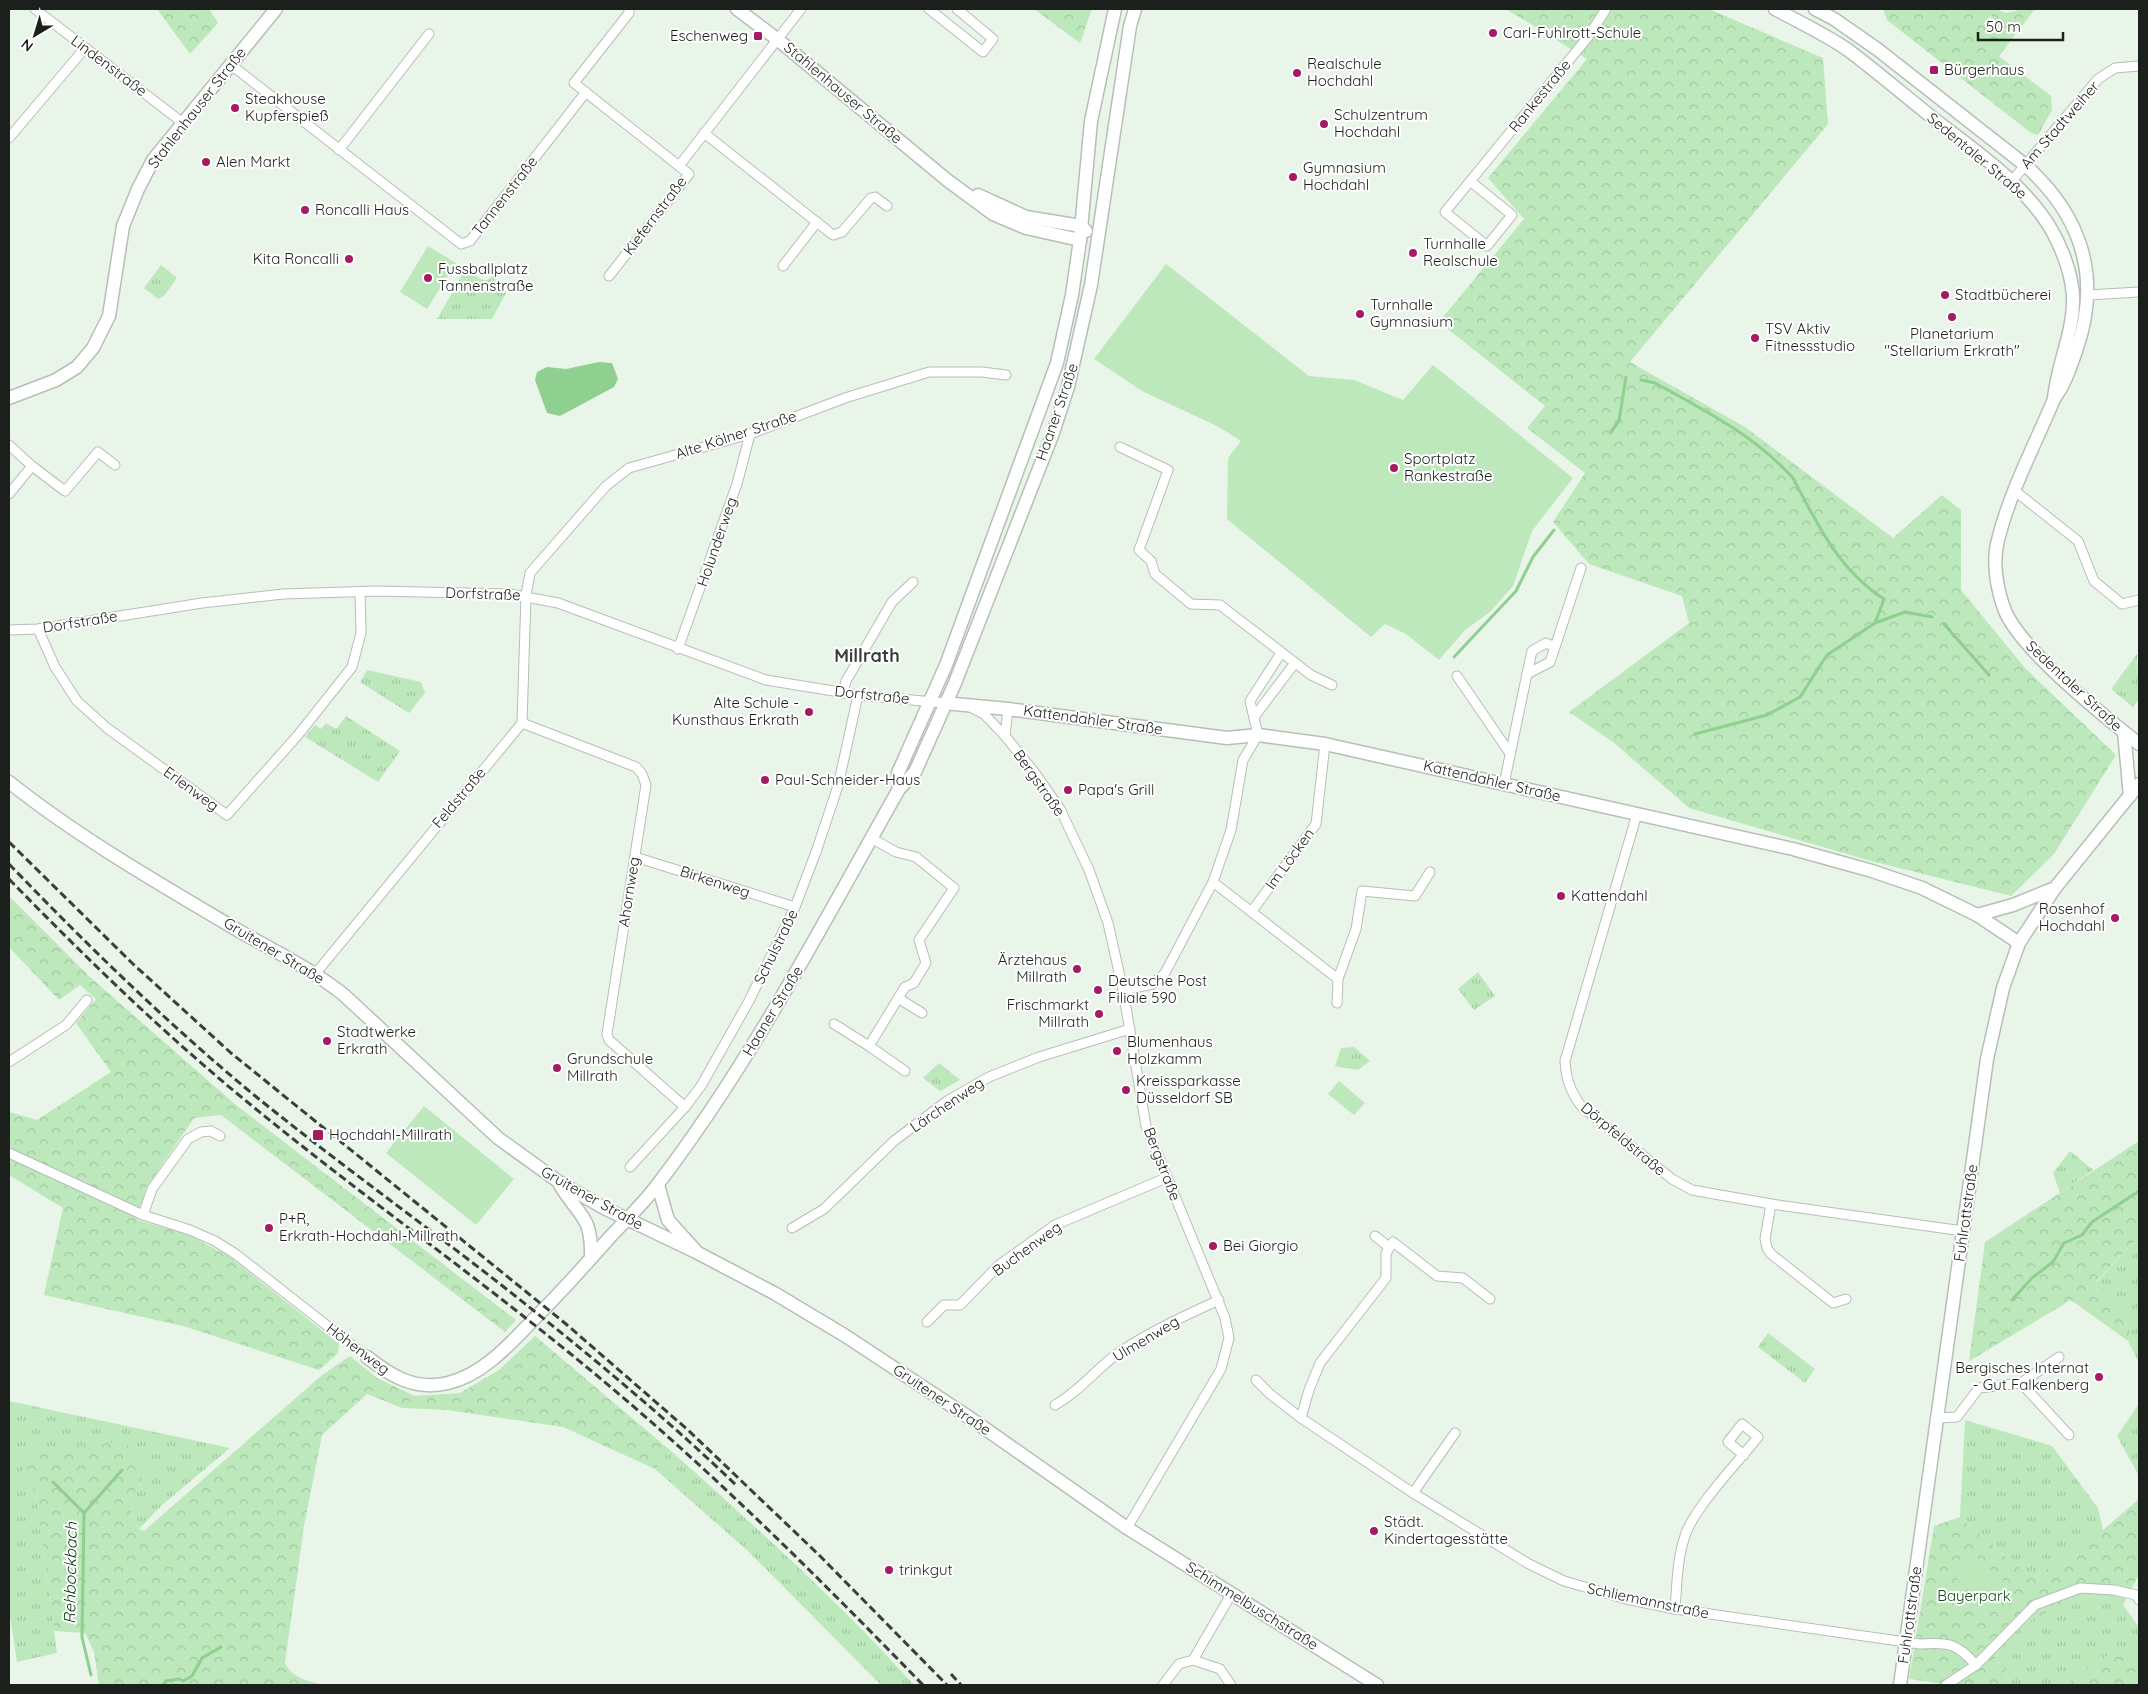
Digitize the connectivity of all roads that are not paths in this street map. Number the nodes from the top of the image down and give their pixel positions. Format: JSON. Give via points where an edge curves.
{"nodes":[{"id":1,"x":34,"y":9,"type":"edge"},
{"id":2,"x":276,"y":9,"type":"edge"},
{"id":3,"x":629,"y":9,"type":"edge"},
{"id":4,"x":737,"y":9,"type":"edge"},
{"id":5,"x":801,"y":9,"type":"edge"},
{"id":6,"x":957,"y":9,"type":"edge"},
{"id":7,"x":1115,"y":9,"type":"edge"},
{"id":8,"x":1135,"y":9,"type":"edge"},
{"id":9,"x":1606,"y":9,"type":"edge"},
{"id":10,"x":1775,"y":9,"type":"edge"},
{"id":11,"x":1815,"y":9,"type":"edge"},
{"id":12,"x":936,"y":11,"type":"edge"},
{"id":13,"x":429,"y":34,"type":"dead end"},
{"id":14,"x":777,"y":39,"type":"junction"},
{"id":15,"x":85,"y":48,"type":"junction"},
{"id":16,"x":230,"y":64,"type":"junction"},
{"id":17,"x":2139,"y":66,"type":"edge"},
{"id":18,"x":586,"y":92,"type":"junction"},
{"id":19,"x":183,"y":123,"type":"junction"},
{"id":20,"x":704,"y":133,"type":"junction"},
{"id":21,"x":9,"y":138,"type":"edge"},
{"id":22,"x":339,"y":150,"type":"junction"},
{"id":23,"x":2026,"y":165,"type":"junction"},
{"id":24,"x":679,"y":166,"type":"junction"},
{"id":25,"x":1470,"y":181,"type":"junction"},
{"id":26,"x":2011,"y":182,"type":"junction"},
{"id":27,"x":888,"y":206,"type":"dead end"},
{"id":28,"x":817,"y":222,"type":"junction"},
{"id":29,"x":1099,"y":222,"type":"junction"},
{"id":30,"x":1083,"y":233,"type":"junction"},
{"id":31,"x":1094,"y":260,"type":"junction"},
{"id":32,"x":783,"y":266,"type":"dead end"},
{"id":33,"x":609,"y":276,"type":"dead end"},
{"id":34,"x":2139,"y":292,"type":"edge"},
{"id":35,"x":2073,"y":295,"type":"junction"},
{"id":36,"x":2088,"y":295,"type":"junction"},
{"id":37,"x":1006,"y":376,"type":"dead end"},
{"id":38,"x":9,"y":398,"type":"edge"},
{"id":39,"x":2054,"y":399,"type":"junction"},
{"id":40,"x":750,"y":434,"type":"junction"},
{"id":41,"x":9,"y":446,"type":"edge"},
{"id":42,"x":1120,"y":447,"type":"dead end"},
{"id":43,"x":115,"y":465,"type":"dead end"},
{"id":44,"x":32,"y":466,"type":"junction"},
{"id":45,"x":2015,"y":491,"type":"junction"},
{"id":46,"x":9,"y":494,"type":"edge"},
{"id":47,"x":1581,"y":568,"type":"dead end"},
{"id":48,"x":912,"y":582,"type":"dead end"},
{"id":49,"x":360,"y":592,"type":"junction"},
{"id":50,"x":526,"y":596,"type":"junction"},
{"id":51,"x":2139,"y":600,"type":"edge"},
{"id":52,"x":38,"y":629,"type":"junction"},
{"id":53,"x":9,"y":630,"type":"edge"},
{"id":54,"x":1555,"y":646,"type":"junction"},
{"id":55,"x":678,"y":649,"type":"junction"},
{"id":56,"x":1281,"y":653,"type":"junction"},
{"id":57,"x":1295,"y":663,"type":"junction"},
{"id":58,"x":1527,"y":674,"type":"junction"},
{"id":59,"x":1458,"y":676,"type":"dead end"},
{"id":60,"x":1332,"y":685,"type":"dead end"},
{"id":61,"x":843,"y":693,"type":"junction"},
{"id":62,"x":858,"y":695,"type":"junction"},
{"id":63,"x":928,"y":701,"type":"junction"},
{"id":64,"x":944,"y":703,"type":"junction"},
{"id":65,"x":963,"y":704,"type":"junction"},
{"id":66,"x":1008,"y":709,"type":"junction"},
{"id":67,"x":1254,"y":717,"type":"junction"},
{"id":68,"x":522,"y":723,"type":"junction"},
{"id":69,"x":2124,"y":732,"type":"junction"},
{"id":70,"x":1258,"y":735,"type":"junction"},
{"id":71,"x":1005,"y":736,"type":"junction"},
{"id":72,"x":1325,"y":744,"type":"junction"},
{"id":73,"x":2139,"y":744,"type":"edge"},
{"id":74,"x":1510,"y":752,"type":"junction"},
{"id":75,"x":9,"y":782,"type":"edge"},
{"id":76,"x":1504,"y":784,"type":"junction"},
{"id":77,"x":2139,"y":784,"type":"edge"},
{"id":78,"x":899,"y":789,"type":"junction"},
{"id":79,"x":2130,"y":796,"type":"junction"},
{"id":80,"x":1637,"y":814,"type":"junction"},
{"id":81,"x":871,"y":838,"type":"junction"},
{"id":82,"x":635,"y":857,"type":"junction"},
{"id":83,"x":1430,"y":872,"type":"dead end"},
{"id":84,"x":1213,"y":882,"type":"junction"},
{"id":85,"x":2055,"y":888,"type":"junction"},
{"id":86,"x":795,"y":907,"type":"junction"},
{"id":87,"x":1252,"y":911,"type":"junction"},
{"id":88,"x":1977,"y":915,"type":"junction"},
{"id":89,"x":2019,"y":943,"type":"junction"},
{"id":90,"x":316,"y":974,"type":"junction"},
{"id":91,"x":1338,"y":979,"type":"junction"},
{"id":92,"x":1123,"y":990,"type":"junction"},
{"id":93,"x":898,"y":998,"type":"junction"},
{"id":94,"x":87,"y":1000,"type":"dead end"},
{"id":95,"x":1337,"y":1003,"type":"dead end"},
{"id":96,"x":922,"y":1013,"type":"dead end"},
{"id":97,"x":834,"y":1024,"type":"dead end"},
{"id":98,"x":1130,"y":1029,"type":"junction"},
{"id":99,"x":868,"y":1046,"type":"junction"},
{"id":100,"x":9,"y":1062,"type":"edge"},
{"id":101,"x":905,"y":1071,"type":"dead end"},
{"id":102,"x":685,"y":1107,"type":"junction"},
{"id":103,"x":220,"y":1136,"type":"dead end"},
{"id":104,"x":9,"y":1153,"type":"edge"},
{"id":105,"x":630,"y":1166,"type":"dead end"},
{"id":106,"x":1166,"y":1178,"type":"junction"},
{"id":107,"x":559,"y":1182,"type":"junction"},
{"id":108,"x":658,"y":1185,"type":"junction"},
{"id":109,"x":1771,"y":1204,"type":"junction"},
{"id":110,"x":143,"y":1215,"type":"junction"},
{"id":111,"x":627,"y":1219,"type":"junction"},
{"id":112,"x":792,"y":1228,"type":"dead end"},
{"id":113,"x":1963,"y":1231,"type":"junction"},
{"id":114,"x":1375,"y":1236,"type":"dead end"},
{"id":115,"x":1389,"y":1247,"type":"junction"},
{"id":116,"x":696,"y":1252,"type":"junction"},
{"id":117,"x":591,"y":1258,"type":"junction"},
{"id":118,"x":1490,"y":1299,"type":"dead end"},
{"id":119,"x":1846,"y":1299,"type":"dead end"},
{"id":120,"x":1219,"y":1300,"type":"junction"},
{"id":121,"x":927,"y":1322,"type":"dead end"},
{"id":122,"x":367,"y":1357,"type":"joint"},
{"id":123,"x":2059,"y":1357,"type":"dead end"},
{"id":124,"x":1256,"y":1380,"type":"dead end"},
{"id":125,"x":2020,"y":1383,"type":"junction"},
{"id":126,"x":1055,"y":1405,"type":"dead end"},
{"id":127,"x":1301,"y":1418,"type":"junction"},
{"id":128,"x":1936,"y":1418,"type":"junction"},
{"id":129,"x":1455,"y":1433,"type":"dead end"},
{"id":130,"x":2069,"y":1435,"type":"dead end"},
{"id":131,"x":1744,"y":1454,"type":"dead end"},
{"id":132,"x":1413,"y":1494,"type":"junction"},
{"id":133,"x":1127,"y":1528,"type":"junction"},
{"id":134,"x":1232,"y":1593,"type":"junction"},
{"id":135,"x":2139,"y":1600,"type":"edge"},
{"id":136,"x":1675,"y":1609,"type":"junction"},
{"id":137,"x":1906,"y":1642,"type":"junction"},
{"id":138,"x":1193,"y":1660,"type":"junction"},
{"id":139,"x":1976,"y":1665,"type":"junction"},
{"id":140,"x":1163,"y":1685,"type":"edge"},
{"id":141,"x":1231,"y":1685,"type":"edge"},
{"id":142,"x":1377,"y":1685,"type":"edge"},
{"id":143,"x":1900,"y":1685,"type":"edge"},
{"id":144,"x":1946,"y":1685,"type":"edge"}],
"edges":[{"from":1,"to":15,"type":"street","name":"Lindenstraße"},
{"from":2,"to":16,"type":"street","name":"Stahlenhauser Straße"},
{"from":3,"to":18,"type":"street","via":[[574,83]]},
{"from":4,"to":14,"type":"street","name":"Stahlenhauser Straße"},
{"from":5,"to":14,"type":"street"},
{"from":6,"to":12,"type":"street","via":[[994,39],[983,52]]},
{"from":7,"to":30,"type":"street","name":"Haaner Straße","via":[[1091,121]]},
{"from":8,"to":29,"type":"street","name":"Haaner Straße"},
{"from":9,"to":25,"type":"street","name":"Rankestraße","via":[[1588,37]]},
{"from":10,"to":26,"type":"street","name":"Sedentaler Straße","via":[[1847,50]]},
{"from":11,"to":23,"type":"street","name":"Sedentaler Straße","via":[[1877,49]]},
{"from":13,"to":22,"type":"street"},
{"from":14,"to":20,"type":"street","name":"Kiefernstraße"},
{"from":14,"to":30,"type":"street","name":"Stahlenhauser Straße","via":[[947,180],[993,214],[1026,228]]},
{"from":15,"to":19,"type":"street","name":"Lindenstraße"},
{"from":15,"to":21,"type":"street"},
{"from":16,"to":19,"type":"street","name":"Stahlenhauser Straße"},
{"from":16,"to":22,"type":"street","name":"Tannenstraße"},
{"from":17,"to":23,"type":"street","name":"Am Stadtweiher","via":[[2115,68],[2098,79]]},
{"from":18,"to":22,"type":"street","name":"Tannenstraße","via":[[470,241],[460,244]]},
{"from":18,"to":24,"type":"street"},
{"from":19,"to":38,"type":"street","name":"Stahlenhauser Straße","via":[[153,160],[123,226],[108,316],[93,348],[77,367],[63,376]]},
{"from":20,"to":24,"type":"street","name":"Kiefernstraße"},
{"from":20,"to":28,"type":"street"},
{"from":23,"to":26,"type":"street","name":"Am Stadtweiher"},
{"from":23,"to":36,"type":"street","name":"Sedentaler Straße","via":[[2058,199],[2072,223],[2086,261]]},
{"from":24,"to":33,"type":"street","name":"Kiefernstraße","via":[[689,174]]},
{"from":25,"to":25,"type":"street","name":"Rankestraße","via":[[1512,215],[1488,246],[1446,212]]},
{"from":26,"to":35,"type":"street","name":"Sedentaler Straße","via":[[2042,215],[2056,238],[2066,262]]},
{"from":27,"to":28,"type":"street","via":[[875,197],[871,198],[839,235],[833,235]]},
{"from":28,"to":32,"type":"street"},
{"from":29,"to":30,"type":"street"},
{"from":29,"to":31,"type":"street","name":"Haaner Straße"},
{"from":30,"to":31,"type":"street"},
{"from":30,"to":63,"type":"street","name":"Haaner Straße","via":[[1064,335],[1046,397],[946,665]]},
{"from":31,"to":64,"type":"street","name":"Haaner Straße","via":[[1075,360],[1052,433],[955,683]]},
{"from":34,"to":36,"type":"street"},
{"from":35,"to":36,"type":"street"},
{"from":35,"to":39,"type":"street","name":"Sedentaler Straße"},
{"from":36,"to":39,"type":"street","name":"Sedentaler Straße","via":[[2081,337],[2065,384]]},
{"from":37,"to":40,"type":"street","name":"Alte Kölner Straße","via":[[982,372],[930,372],[845,398]]},
{"from":39,"to":45,"type":"street","name":"Sedentaler Straße"},
{"from":40,"to":50,"type":"street","name":"Alte Kölner Straße","via":[[629,468],[606,486],[530,573]]},
{"from":40,"to":55,"type":"street","name":"Holunderweg","via":[[737,484]]},
{"from":41,"to":44,"type":"street"},
{"from":42,"to":56,"type":"street","via":[[1168,470],[1139,550],[1151,561],[1155,574],[1191,604],[1220,605]]},
{"from":43,"to":44,"type":"street","via":[[98,452],[65,491]]},
{"from":44,"to":46,"type":"street"},
{"from":45,"to":51,"type":"street","via":[[2078,541],[2094,581],[2122,604]]},
{"from":45,"to":69,"type":"street","name":"Sedentaler Straße","via":[[1997,541],[1995,559],[2006,612],[2022,638]]},
{"from":47,"to":54,"type":"street"},
{"from":48,"to":61,"type":"street","via":[[892,602],[846,681]]},
{"from":49,"to":50,"type":"street","name":"Dorfstraße"},
{"from":49,"to":52,"type":"street","name":"Dorfstraße","via":[[283,594],[202,603]]},
{"from":49,"to":52,"type":"street","name":"Erlenweg","via":[[361,633],[352,667],[227,816],[107,728],[77,701],[55,667]]},
{"from":50,"to":55,"type":"street","name":"Dorfstraße","via":[[558,603]]},
{"from":50,"to":68,"type":"street"},
{"from":52,"to":53,"type":"street","name":"Dorfstraße"},
{"from":54,"to":58,"type":"street","via":[[1550,662]]},
{"from":54,"to":58,"type":"street","via":[[1546,643],[1532,651]]},
{"from":55,"to":61,"type":"street","name":"Dorfstraße","via":[[766,680]]},
{"from":56,"to":57,"type":"street"},
{"from":56,"to":67,"type":"street","via":[[1250,701]]},
{"from":57,"to":60,"type":"street"},
{"from":57,"to":67,"type":"street"},
{"from":58,"to":74,"type":"street"},
{"from":59,"to":74,"type":"street"},
{"from":61,"to":62,"type":"street","name":"Dorfstraße"},
{"from":62,"to":63,"type":"street","name":"Dorfstraße"},
{"from":62,"to":86,"type":"street","name":"Schulstraße","via":[[838,786]]},
{"from":63,"to":64,"type":"street","name":"Dorfstraße"},
{"from":63,"to":78,"type":"street","name":"Haaner Straße","via":[[898,773]]},
{"from":64,"to":65,"type":"street","name":"Kattendahler Straße"},
{"from":64,"to":78,"type":"street","name":"Haaner Straße","via":[[915,772]]},
{"from":65,"to":66,"type":"street","name":"Kattendahler Straße"},
{"from":65,"to":71,"type":"street","name":"Bergstraße","via":[[984,714]]},
{"from":66,"to":70,"type":"street","name":"Kattendahler Straße","via":[[1227,738]]},
{"from":66,"to":71,"type":"street","name":"Bergstraße"},
{"from":67,"to":70,"type":"street"},
{"from":68,"to":82,"type":"street","name":"Ahornweg","via":[[636,767],[642,774],[646,785]]},
{"from":68,"to":90,"type":"street","name":"Feldstraße"},
{"from":69,"to":73,"type":"street","name":"Sedentaler Straße"},
{"from":69,"to":79,"type":"street"},
{"from":70,"to":72,"type":"street","name":"Kattendahler Straße"},
{"from":70,"to":84,"type":"street","via":[[1243,760],[1231,830]]},
{"from":71,"to":92,"type":"street","name":"Bergstraße","via":[[1060,809],[1080,849],[1108,923]]},
{"from":72,"to":76,"type":"street","name":"Kattendahler Straße"},
{"from":72,"to":87,"type":"street","name":"Im Löcken","via":[[1316,824]]},
{"from":74,"to":76,"type":"street"},
{"from":75,"to":90,"type":"street","name":"Gruitener Straße","via":[[38,805],[137,869]]},
{"from":76,"to":80,"type":"street","name":"Kattendahler Straße"},
{"from":77,"to":79,"type":"street","name":"Fuhlrottstraße"},
{"from":78,"to":81,"type":"street","name":"Haaner Straße"},
{"from":79,"to":85,"type":"street","name":"Fuhlrottstraße"},
{"from":80,"to":88,"type":"street","name":"Kattendahler Straße","via":[[1872,871],[1922,888]]},
{"from":80,"to":109,"type":"street","name":"Dörpfeldstraße","via":[[1573,1030],[1565,1061],[1566,1076],[1581,1106],[1678,1183],[1702,1192]]},
{"from":81,"to":93,"type":"street","via":[[896,852],[916,857],[954,888],[920,940],[926,963],[914,983],[905,987]]},
{"from":81,"to":108,"type":"street","name":"Haaner Straße","via":[[765,1026]]},
{"from":82,"to":86,"type":"street","name":"Birkenweg"},
{"from":82,"to":102,"type":"street","name":"Ahornweg","via":[[607,1034]]},
{"from":83,"to":91,"type":"street","via":[[1415,896],[1362,891],[1356,929]]},
{"from":84,"to":87,"type":"street"},
{"from":84,"to":92,"type":"street","via":[[1166,973],[1153,984]]},
{"from":85,"to":88,"type":"street"},
{"from":85,"to":89,"type":"street","name":"Fuhlrottstraße"},
{"from":86,"to":102,"type":"street","name":"Schulstraße","via":[[749,1002],[701,1086]]},
{"from":87,"to":91,"type":"street"},
{"from":88,"to":89,"type":"street","name":"Kattendahler Straße"},
{"from":89,"to":113,"type":"street","name":"Fuhlrottstraße","via":[[2002,988],[1990,1041]]},
{"from":90,"to":107,"type":"street","name":"Gruitener Straße","via":[[344,995],[498,1138]]},
{"from":91,"to":95,"type":"street"},
{"from":92,"to":98,"type":"street","name":"Bergstraße"},
{"from":93,"to":96,"type":"street"},
{"from":93,"to":99,"type":"street"},
{"from":94,"to":100,"type":"street","via":[[66,1025]]},
{"from":97,"to":99,"type":"street"},
{"from":98,"to":106,"type":"street","name":"Bergstraße","via":[[1146,1126]]},
{"from":98,"to":112,"type":"street","name":"Lärchenweg","via":[[1039,1057],[989,1077],[947,1101],[894,1141],[824,1209]]},
{"from":99,"to":101,"type":"street"},
{"from":102,"to":105,"type":"street","name":"Schulstraße"},
{"from":103,"to":110,"type":"street","via":[[211,1131],[188,1139],[152,1189]]},
{"from":104,"to":110,"type":"street","name":"Höhenweg"},
{"from":106,"to":120,"type":"street","name":"Bergstraße"},
{"from":106,"to":121,"type":"street","name":"Buchenweg","via":[[1055,1224],[998,1266],[960,1305],[944,1305]]},
{"from":107,"to":111,"type":"street","name":"Gruitener Straße"},
{"from":107,"to":117,"type":"street","via":[[589,1225]]},
{"from":108,"to":111,"type":"street","name":"Haaner Straße"},
{"from":108,"to":116,"type":"street","via":[[668,1220]]},
{"from":109,"to":113,"type":"street","name":"Dörpfeldstraße"},
{"from":109,"to":119,"type":"street","via":[[1765,1239],[1771,1254],[1833,1303]]},
{"from":110,"to":122,"type":"street","name":"Höhenweg","via":[[215,1241]]},
{"from":111,"to":116,"type":"street","name":"Gruitener Straße"},
{"from":111,"to":117,"type":"street","name":"Höhenweg"},
{"from":113,"to":128,"type":"street","name":"Fuhlrottstraße"},
{"from":114,"to":115,"type":"street"},
{"from":115,"to":118,"type":"street","via":[[1393,1242],[1437,1276],[1463,1278]]},
{"from":115,"to":127,"type":"street","via":[[1386,1278],[1320,1363]]},
{"from":116,"to":133,"type":"street","name":"Gruitener Straße","via":[[844,1335]]},
{"from":117,"to":122,"type":"street","name":"Höhenweg","via":[[501,1351],[466,1377],[447,1384],[406,1382]]},
{"from":120,"to":126,"type":"street","name":"Ulmenweg","via":[[1161,1327],[1116,1355],[1071,1396]]},
{"from":120,"to":133,"type":"street","name":"Bergstraße","via":[[1229,1338],[1221,1368]]},
{"from":123,"to":125,"type":"street"},
{"from":124,"to":127,"type":"street","name":"Schliemannstraße"},
{"from":125,"to":128,"type":"street","via":[[1979,1388],[1957,1417]]},
{"from":125,"to":130,"type":"street"},
{"from":127,"to":132,"type":"street","name":"Schliemannstraße"},
{"from":128,"to":137,"type":"street","name":"Fuhlrottstraße"},
{"from":129,"to":132,"type":"street"},
{"from":131,"to":136,"type":"street","via":[[1695,1516],[1685,1535]]},
{"from":132,"to":136,"type":"street","name":"Schliemannstraße","via":[[1529,1564],[1564,1581]]},
{"from":133,"to":134,"type":"street","name":"Schimmelbuschstraße"},
{"from":134,"to":138,"type":"street"},
{"from":134,"to":142,"type":"street","name":"Schimmelbuschstraße"},
{"from":135,"to":139,"type":"street","via":[[2136,1595],[2114,1590],[2080,1588],[2048,1599],[2035,1605]]},
{"from":136,"to":137,"type":"street","name":"Schliemannstraße"},
{"from":137,"to":139,"type":"street","name":"Schliemannstraße","via":[[1946,1642],[1964,1651]]},
{"from":137,"to":143,"type":"street","name":"Fuhlrottstraße"},
{"from":138,"to":140,"type":"street","via":[[1178,1664]]},
{"from":138,"to":141,"type":"street","via":[[1220,1669]]},
{"from":139,"to":144,"type":"street"}]}
